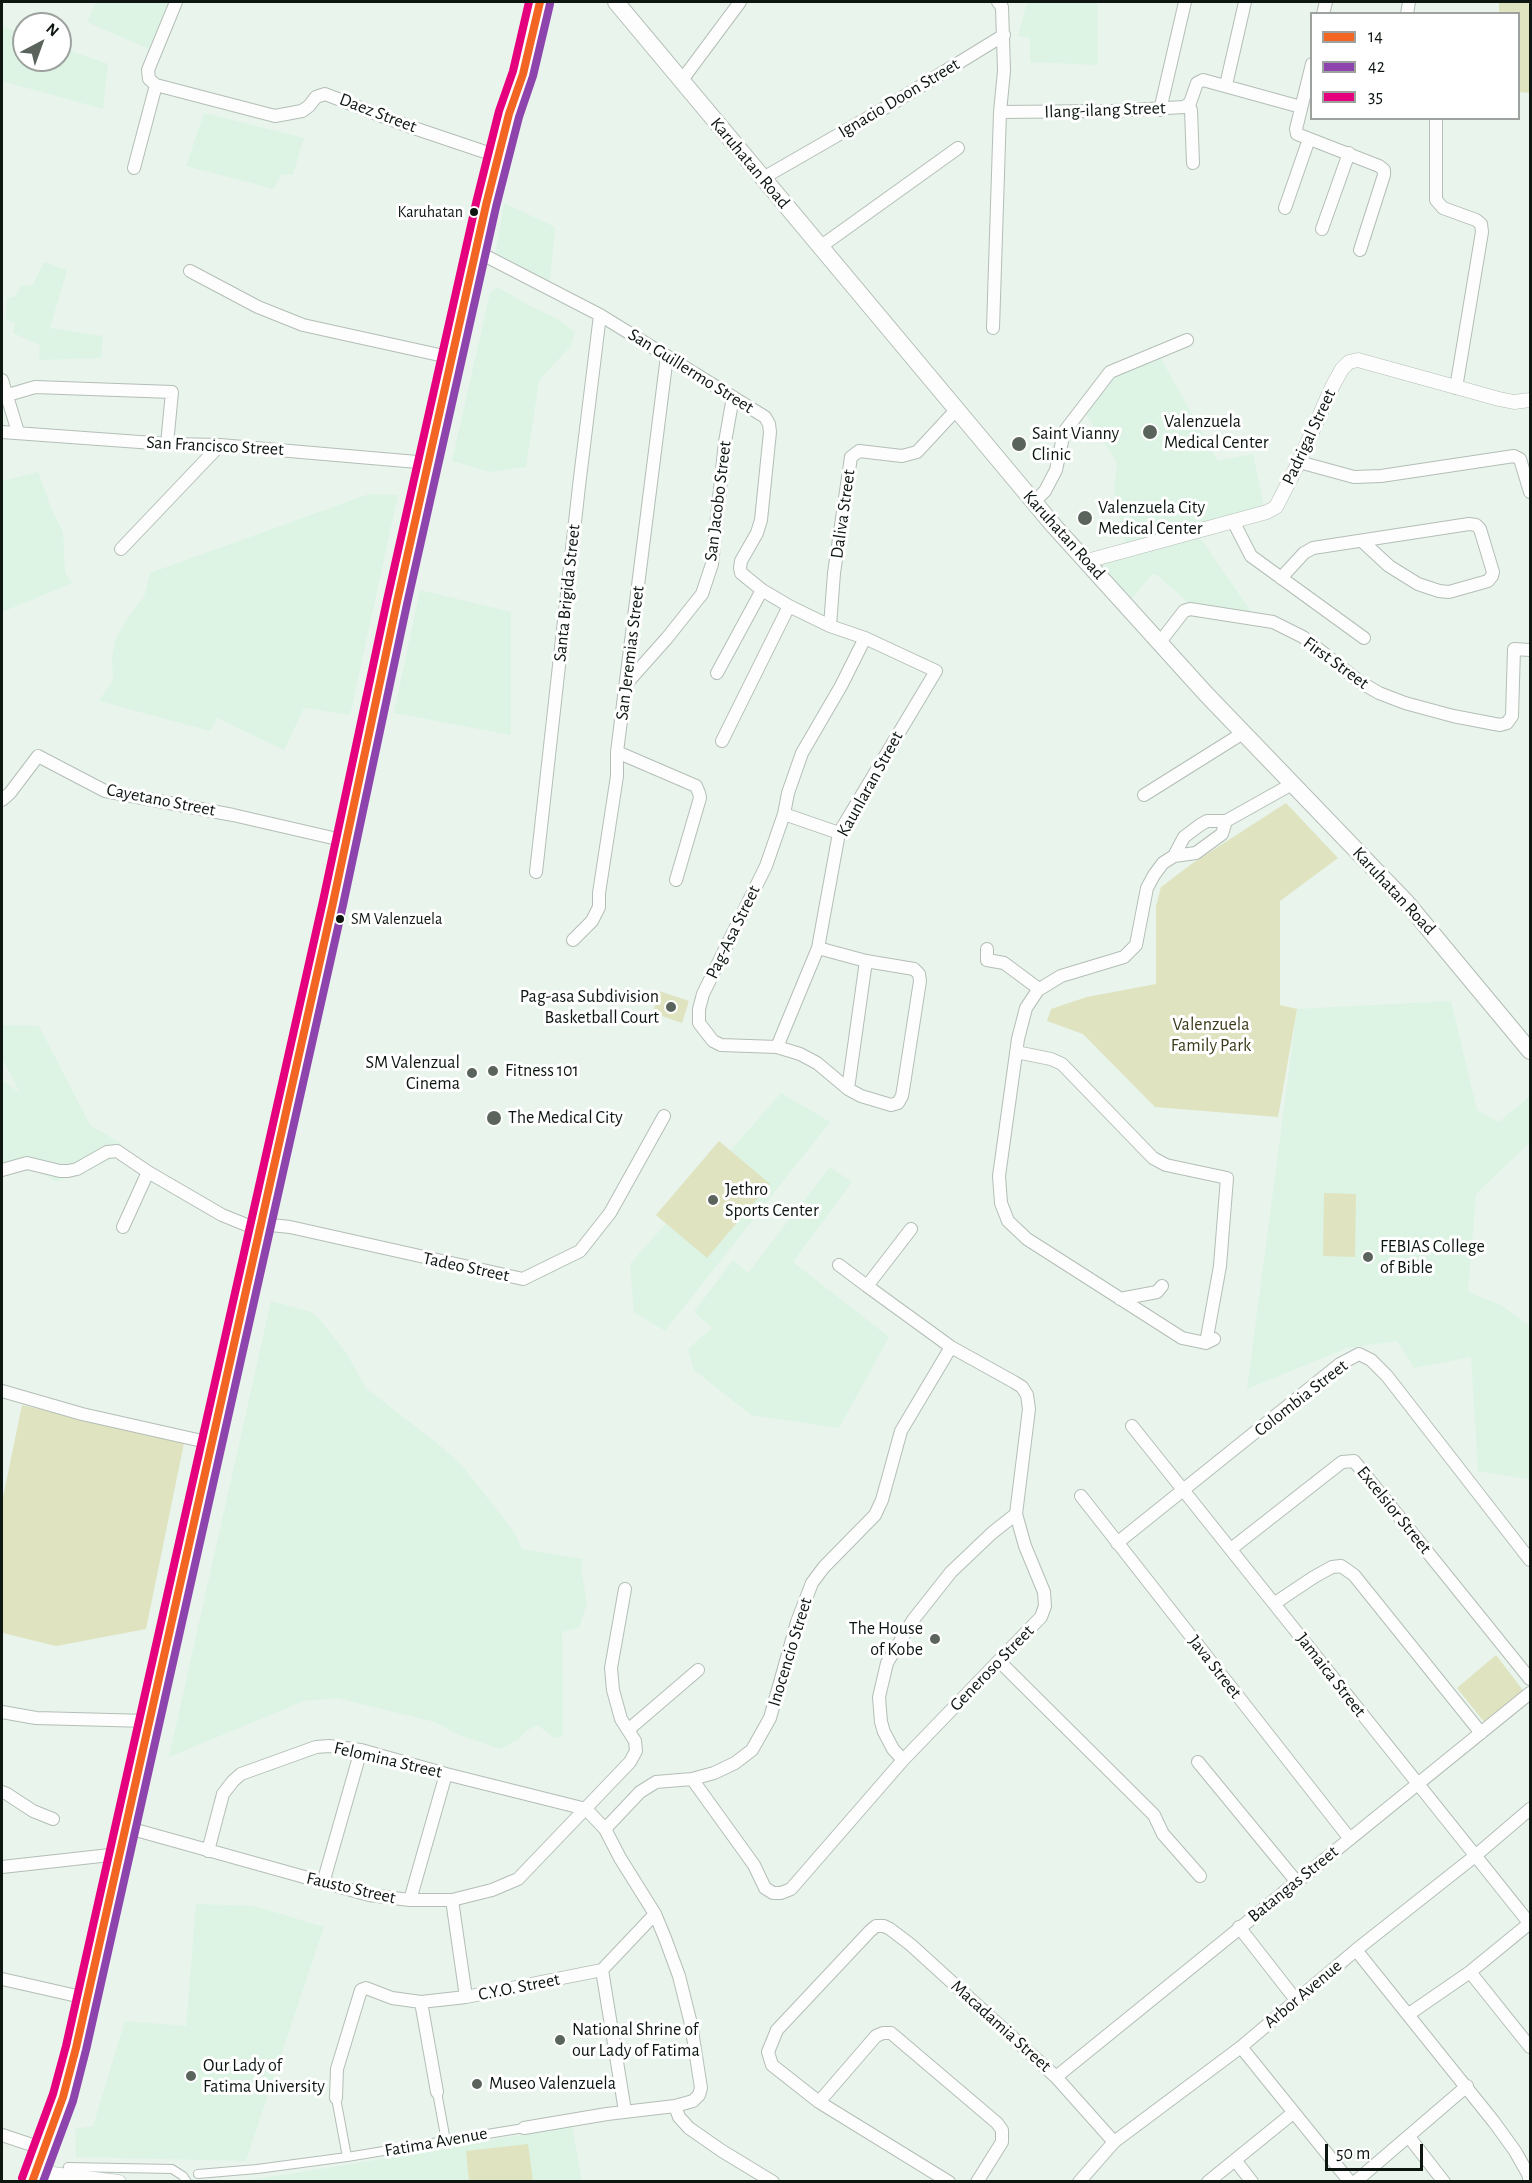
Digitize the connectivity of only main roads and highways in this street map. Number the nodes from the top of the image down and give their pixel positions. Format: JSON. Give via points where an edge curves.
{"nodes":[{"id":1,"x":527,"y":2,"type":"edge"},
{"id":2,"x":540,"y":2,"type":"edge"},
{"id":3,"x":616,"y":2,"type":"edge"},
{"id":4,"x":514,"y":93,"type":"junction"},
{"id":5,"x":1530,"y":1051,"type":"edge"},
{"id":6,"x":34,"y":2177,"type":"edge"}],
"edges":[{"from":1,"to":4,"type":"highway","via":[[512,70]]},
{"from":2,"to":4,"type":"highway","via":[[523,74]]},
{"from":3,"to":5,"type":"main road","name":"Karuhatan Road","via":[[1034,502],[1243,733],[1407,903]]},
{"from":4,"to":6,"type":"highway","via":[[86,1998],[63,2097]]}]}
